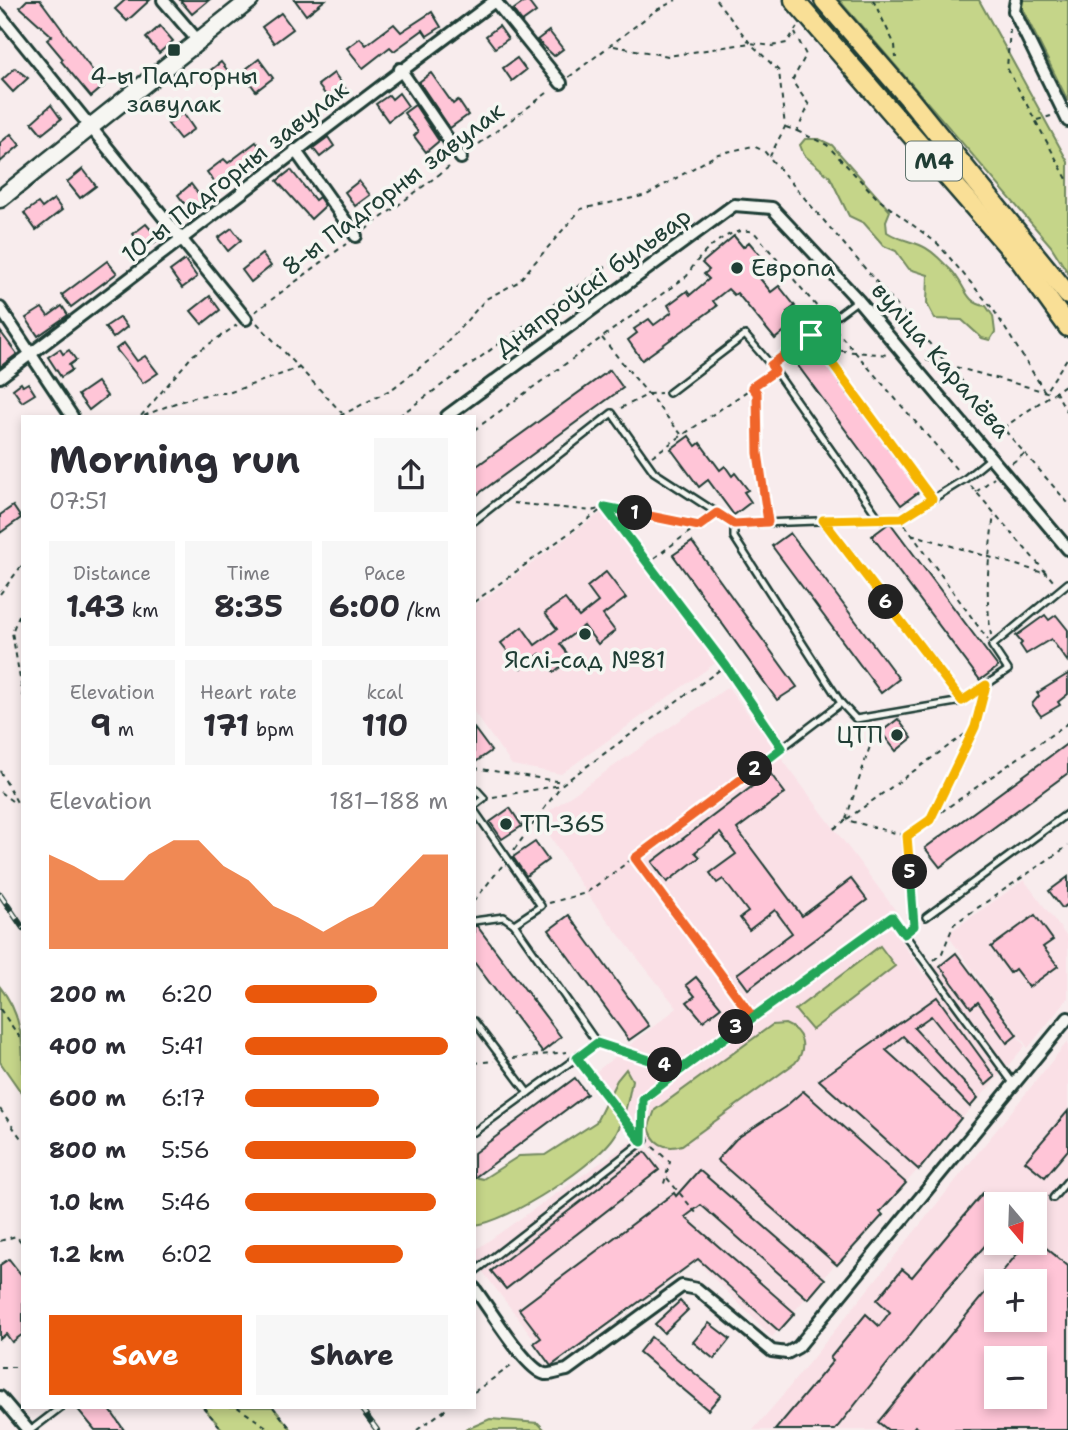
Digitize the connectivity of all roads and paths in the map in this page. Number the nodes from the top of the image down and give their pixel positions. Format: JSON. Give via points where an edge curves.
{"nodes":[{"id":1,"x":163,"y":0,"type":"edge"},
{"id":2,"x":250,"y":0,"type":"edge"},
{"id":3,"x":496,"y":0,"type":"edge"},
{"id":4,"x":676,"y":0,"type":"edge"},
{"id":5,"x":716,"y":0,"type":"edge"},
{"id":6,"x":794,"y":0,"type":"edge"},
{"id":7,"x":824,"y":0,"type":"edge"},
{"id":8,"x":873,"y":0,"type":"edge"},
{"id":9,"x":1015,"y":6,"type":"edge"},
{"id":10,"x":0,"y":15,"type":"edge"},
{"id":11,"x":797,"y":27,"type":"dead end"},
{"id":12,"x":793,"y":30,"type":"junction"},
{"id":13,"x":199,"y":41,"type":"junction"},
{"id":14,"x":750,"y":43,"type":"junction"},
{"id":15,"x":613,"y":45,"type":"junction"},
{"id":16,"x":897,"y":66,"type":"dead end"},
{"id":17,"x":400,"y":69,"type":"junction"},
{"id":18,"x":561,"y":83,"type":"junction"},
{"id":19,"x":1053,"y":115,"type":"dead end"},
{"id":20,"x":1036,"y":120,"type":"junction"},
{"id":21,"x":1068,"y":121,"type":"edge"},
{"id":22,"x":92,"y":125,"type":"junction"},
{"id":23,"x":785,"y":127,"type":"junction"},
{"id":24,"x":797,"y":131,"type":"junction"},
{"id":25,"x":295,"y":150,"type":"junction"},
{"id":26,"x":770,"y":157,"type":"junction"},
{"id":27,"x":461,"y":158,"type":"junction"},
{"id":28,"x":1068,"y":181,"type":"edge"},
{"id":29,"x":0,"y":200,"type":"edge"},
{"id":30,"x":772,"y":208,"type":"joint"},
{"id":31,"x":356,"y":236,"type":"junction"},
{"id":32,"x":185,"y":239,"type":"junction"},
{"id":33,"x":652,"y":265,"type":"junction"},
{"id":34,"x":1068,"y":295,"type":"edge"},
{"id":35,"x":858,"y":300,"type":"junction"},
{"id":36,"x":0,"y":308,"type":"edge"},
{"id":37,"x":248,"y":317,"type":"junction"},
{"id":38,"x":1068,"y":327,"type":"edge"},
{"id":39,"x":811,"y":335,"type":"junction"},
{"id":40,"x":602,"y":338,"type":"dead end"},
{"id":41,"x":821,"y":349,"type":"junction"},
{"id":42,"x":32,"y":353,"type":"junction"},
{"id":43,"x":905,"y":355,"type":"junction"},
{"id":44,"x":1068,"y":357,"type":"edge"},
{"id":45,"x":771,"y":365,"type":"junction"},
{"id":46,"x":948,"y":365,"type":"junction"},
{"id":47,"x":299,"y":368,"type":"junction"},
{"id":48,"x":775,"y":371,"type":"junction"},
{"id":49,"x":0,"y":377,"type":"edge"},
{"id":50,"x":1068,"y":383,"type":"edge"},
{"id":51,"x":752,"y":387,"type":"junction"},
{"id":52,"x":1055,"y":391,"type":"junction"},
{"id":53,"x":1045,"y":392,"type":"junction"},
{"id":54,"x":669,"y":393,"type":"joint"},
{"id":55,"x":1051,"y":393,"type":"junction"},
{"id":56,"x":649,"y":394,"type":"junction"},
{"id":57,"x":612,"y":413,"type":"junction"},
{"id":58,"x":1068,"y":413,"type":"edge"},
{"id":59,"x":71,"y":415,"type":"edge"},
{"id":60,"x":144,"y":415,"type":"edge"},
{"id":61,"x":145,"y":415,"type":"edge"},
{"id":62,"x":342,"y":415,"type":"edge"},
{"id":63,"x":400,"y":415,"type":"edge"},
{"id":64,"x":448,"y":415,"type":"edge"},
{"id":65,"x":1003,"y":428,"type":"junction"},
{"id":66,"x":682,"y":435,"type":"junction"},
{"id":67,"x":992,"y":457,"type":"junction"},
{"id":68,"x":646,"y":460,"type":"junction"},
{"id":69,"x":932,"y":499,"type":"junction"},
{"id":70,"x":499,"y":502,"type":"junction"},
{"id":71,"x":1068,"y":503,"type":"edge"},
{"id":72,"x":605,"y":507,"type":"junction"},
{"id":73,"x":717,"y":513,"type":"junction"},
{"id":74,"x":995,"y":513,"type":"dead end"},
{"id":75,"x":878,"y":517,"type":"junction"},
{"id":76,"x":902,"y":518,"type":"junction"},
{"id":77,"x":476,"y":519,"type":"edge"},
{"id":78,"x":823,"y":520,"type":"junction"},
{"id":79,"x":768,"y":522,"type":"junction"},
{"id":80,"x":734,"y":524,"type":"junction"},
{"id":81,"x":699,"y":526,"type":"junction"},
{"id":82,"x":909,"y":534,"type":"junction"},
{"id":83,"x":1068,"y":549,"type":"edge"},
{"id":84,"x":988,"y":557,"type":"junction"},
{"id":85,"x":649,"y":562,"type":"junction"},
{"id":86,"x":646,"y":564,"type":"dead end"},
{"id":87,"x":21,"y":567,"type":"edge"},
{"id":88,"x":1048,"y":574,"type":"dead end"},
{"id":89,"x":1068,"y":583,"type":"edge"},
{"id":90,"x":0,"y":594,"type":"edge"},
{"id":91,"x":476,"y":601,"type":"edge"},
{"id":92,"x":21,"y":611,"type":"edge"},
{"id":93,"x":992,"y":646,"type":"junction"},
{"id":94,"x":726,"y":666,"type":"junction"},
{"id":95,"x":21,"y":684,"type":"edge"},
{"id":96,"x":986,"y":685,"type":"junction"},
{"id":97,"x":962,"y":701,"type":"junction"},
{"id":98,"x":841,"y":703,"type":"junction"},
{"id":99,"x":881,"y":715,"type":"junction"},
{"id":100,"x":1068,"y":723,"type":"edge"},
{"id":101,"x":975,"y":727,"type":"junction"},
{"id":102,"x":782,"y":748,"type":"junction"},
{"id":103,"x":476,"y":768,"type":"edge"},
{"id":104,"x":0,"y":771,"type":"edge"},
{"id":105,"x":563,"y":784,"type":"junction"},
{"id":106,"x":476,"y":789,"type":"edge"},
{"id":107,"x":0,"y":792,"type":"edge"},
{"id":108,"x":484,"y":798,"type":"junction"},
{"id":109,"x":19,"y":806,"type":"joint"},
{"id":110,"x":476,"y":806,"type":"edge"},
{"id":111,"x":476,"y":811,"type":"edge"},
{"id":112,"x":1068,"y":813,"type":"edge"},
{"id":113,"x":846,"y":820,"type":"junction"},
{"id":114,"x":930,"y":820,"type":"junction"},
{"id":115,"x":834,"y":829,"type":"dead end"},
{"id":116,"x":907,"y":836,"type":"junction"},
{"id":117,"x":1068,"y":846,"type":"edge"},
{"id":118,"x":508,"y":858,"type":"junction"},
{"id":119,"x":635,"y":858,"type":"junction"},
{"id":120,"x":476,"y":898,"type":"edge"},
{"id":121,"x":541,"y":906,"type":"junction"},
{"id":122,"x":926,"y":917,"type":"joint"},
{"id":123,"x":476,"y":921,"type":"edge"},
{"id":124,"x":514,"y":924,"type":"junction"},
{"id":125,"x":914,"y":926,"type":"junction"},
{"id":126,"x":900,"y":928,"type":"joint"},
{"id":127,"x":904,"y":934,"type":"junction"},
{"id":128,"x":926,"y":966,"type":"junction"},
{"id":129,"x":0,"y":1009,"type":"edge"},
{"id":130,"x":751,"y":1015,"type":"junction"},
{"id":131,"x":1068,"y":1018,"type":"edge"},
{"id":132,"x":476,"y":1024,"type":"edge"},
{"id":133,"x":21,"y":1039,"type":"edge"},
{"id":134,"x":597,"y":1043,"type":"junction"},
{"id":135,"x":589,"y":1049,"type":"junction"},
{"id":136,"x":577,"y":1058,"type":"junction"},
{"id":137,"x":503,"y":1060,"type":"junction"},
{"id":138,"x":476,"y":1063,"type":"edge"},
{"id":139,"x":680,"y":1070,"type":"junction"},
{"id":140,"x":1015,"y":1086,"type":"junction"},
{"id":141,"x":528,"y":1093,"type":"junction"},
{"id":142,"x":0,"y":1109,"type":"edge"},
{"id":143,"x":476,"y":1131,"type":"edge"},
{"id":144,"x":21,"y":1138,"type":"edge"},
{"id":145,"x":643,"y":1141,"type":"junction"},
{"id":146,"x":667,"y":1178,"type":"junction"},
{"id":147,"x":1068,"y":1180,"type":"edge"},
{"id":148,"x":663,"y":1187,"type":"dead end"},
{"id":149,"x":1053,"y":1198,"type":"dead end"},
{"id":150,"x":696,"y":1214,"type":"dead end"},
{"id":151,"x":0,"y":1241,"type":"edge"},
{"id":152,"x":21,"y":1242,"type":"edge"},
{"id":153,"x":476,"y":1270,"type":"edge"},
{"id":154,"x":476,"y":1291,"type":"edge"},
{"id":155,"x":524,"y":1357,"type":"junction"},
{"id":156,"x":0,"y":1367,"type":"edge"},
{"id":157,"x":21,"y":1367,"type":"edge"},
{"id":158,"x":476,"y":1390,"type":"edge"},
{"id":159,"x":0,"y":1397,"type":"edge"},
{"id":160,"x":58,"y":1409,"type":"edge"},
{"id":161,"x":205,"y":1409,"type":"edge"},
{"id":162,"x":240,"y":1409,"type":"edge"},
{"id":163,"x":275,"y":1409,"type":"edge"},
{"id":164,"x":446,"y":1409,"type":"edge"},
{"id":165,"x":29,"y":1430,"type":"edge"},
{"id":166,"x":223,"y":1430,"type":"edge"},
{"id":167,"x":271,"y":1430,"type":"edge"},
{"id":168,"x":292,"y":1430,"type":"edge"},
{"id":169,"x":416,"y":1430,"type":"edge"}],
"edges":[{"from":1,"to":13,"type":"street"},
{"from":2,"to":13,"type":"street"},
{"from":3,"to":17,"type":"street","name":"10-ы Падгорны завулак"},
{"from":3,"to":18,"type":"street"},
{"from":4,"to":15,"type":"path","name":"8-ы Падгорны завулак"},
{"from":5,"to":14,"type":"path"},
{"from":6,"to":38,"type":"main road","number":"М4","via":[[1019,259]]},
{"from":7,"to":34,"type":"main road","number":"М4"},
{"from":8,"to":16,"type":"path","via":[[895,46]]},
{"from":9,"to":20,"type":"path","via":[[1007,68]]},
{"from":9,"to":21,"type":"street"},
{"from":10,"to":22,"type":"street"},
{"from":11,"to":12,"type":"path"},
{"from":12,"to":14,"type":"path","via":[[787,43]]},
{"from":12,"to":24,"type":"path","via":[[806,55],[792,81],[808,105]]},
{"from":13,"to":22,"type":"street"},
{"from":14,"to":15,"type":"path","via":[[668,56]]},
{"from":14,"to":23,"type":"path","via":[[779,71]]},
{"from":15,"to":18,"type":"path","name":"8-ы Падгорны завулак"},
{"from":17,"to":25,"type":"street","name":"10-ы Падгорны завулак"},
{"from":17,"to":27,"type":"street"},
{"from":18,"to":27,"type":"path","name":"8-ы Падгорны завулак"},
{"from":19,"to":20,"type":"path"},
{"from":20,"to":28,"type":"path"},
{"from":22,"to":29,"type":"street"},
{"from":22,"to":32,"type":"street"},
{"from":23,"to":24,"type":"path"},
{"from":23,"to":26,"type":"path"},
{"from":24,"to":53,"type":"path","via":[[827,145],[878,199],[938,244],[993,309]]},
{"from":25,"to":31,"type":"street"},
{"from":25,"to":32,"type":"street","name":"10-ы Падгорны завулак"},
{"from":26,"to":46,"type":"path"},
{"from":26,"to":62,"type":"path","via":[[752,146],[718,154],[647,195],[581,209],[518,282],[486,299],[435,356],[392,389]]},
{"from":27,"to":31,"type":"path","name":"8-ы Падгорны завулак"},
{"from":30,"to":33,"type":"street","name":"Дняпроўскі бульвар","via":[[734,205]]},
{"from":30,"to":35,"type":"street","name":"вуліца Каралёва"},
{"from":31,"to":37,"type":"path","name":"8-ы Падгорны завулак"},
{"from":32,"to":37,"type":"street"},
{"from":32,"to":42,"type":"street","name":"10-ы Падгорны завулак"},
{"from":33,"to":63,"type":"path","via":[[615,260]]},
{"from":33,"to":64,"type":"street","name":"Дняпроўскі бульвар"},
{"from":35,"to":39,"type":"lane"},
{"from":35,"to":43,"type":"street","name":"вуліца Каралёва"},
{"from":36,"to":42,"type":"street"},
{"from":37,"to":47,"type":"path"},
{"from":37,"to":60,"type":"path","name":"8-ы Падгорны завулак","via":[[193,355]]},
{"from":39,"to":41,"type":"path"},
{"from":39,"to":45,"type":"lane"},
{"from":40,"to":56,"type":"path"},
{"from":41,"to":43,"type":"path"},
{"from":41,"to":69,"type":"path"},
{"from":42,"to":49,"type":"street","name":"10-ы Падгорны завулак"},
{"from":42,"to":59,"type":"street"},
{"from":43,"to":46,"type":"path"},
{"from":43,"to":67,"type":"street","name":"вуліца Каралёва"},
{"from":44,"to":53,"type":"path"},
{"from":45,"to":48,"type":"lane"},
{"from":45,"to":54,"type":"lane","via":[[745,335]]},
{"from":46,"to":53,"type":"path"},
{"from":46,"to":65,"type":"path"},
{"from":47,"to":61,"type":"path"},
{"from":47,"to":62,"type":"path"},
{"from":48,"to":51,"type":"path"},
{"from":48,"to":75,"type":"lane"},
{"from":50,"to":52,"type":"path"},
{"from":51,"to":66,"type":"path"},
{"from":51,"to":79,"type":"path","via":[[757,393],[758,453]]},
{"from":52,"to":55,"type":"path"},
{"from":52,"to":58,"type":"path"},
{"from":53,"to":55,"type":"path"},
{"from":54,"to":56,"type":"path"},
{"from":55,"to":65,"type":"path"},
{"from":56,"to":57,"type":"path"},
{"from":56,"to":66,"type":"path"},
{"from":57,"to":68,"type":"lane"},
{"from":57,"to":70,"type":"lane"},
{"from":65,"to":71,"type":"path"},
{"from":66,"to":68,"type":"path"},
{"from":67,"to":69,"type":"lane"},
{"from":67,"to":83,"type":"street","name":"вуліца Каралёва"},
{"from":68,"to":73,"type":"lane","via":[[654,472]]},
{"from":69,"to":76,"type":"lane"},
{"from":70,"to":72,"type":"path","via":[[592,510]]},
{"from":70,"to":77,"type":"lane"},
{"from":72,"to":81,"type":"path"},
{"from":72,"to":85,"type":"path"},
{"from":72,"to":91,"type":"path"},
{"from":73,"to":80,"type":"lane"},
{"from":73,"to":81,"type":"path"},
{"from":74,"to":84,"type":"path"},
{"from":75,"to":76,"type":"lane"},
{"from":75,"to":78,"type":"lane"},
{"from":76,"to":82,"type":"path"},
{"from":78,"to":79,"type":"lane"},
{"from":78,"to":97,"type":"lane"},
{"from":79,"to":80,"type":"lane"},
{"from":80,"to":98,"type":"lane","via":[[734,537]]},
{"from":81,"to":85,"type":"path"},
{"from":82,"to":84,"type":"path"},
{"from":82,"to":93,"type":"path"},
{"from":84,"to":88,"type":"path"},
{"from":84,"to":93,"type":"path","via":[[986,603]]},
{"from":85,"to":86,"type":"path"},
{"from":85,"to":94,"type":"path"},
{"from":87,"to":90,"type":"path"},
{"from":89,"to":93,"type":"lane"},
{"from":92,"to":95,"type":"path","via":[[12,632]]},
{"from":93,"to":96,"type":"lane","via":[[1008,670]]},
{"from":94,"to":102,"type":"path"},
{"from":94,"to":105,"type":"path"},
{"from":96,"to":97,"type":"lane"},
{"from":96,"to":101,"type":"path"},
{"from":97,"to":99,"type":"lane"},
{"from":98,"to":99,"type":"lane","via":[[856,719]]},
{"from":98,"to":102,"type":"lane"},
{"from":99,"to":113,"type":"path"},
{"from":100,"to":114,"type":"path"},
{"from":101,"to":113,"type":"path"},
{"from":101,"to":114,"type":"path"},
{"from":102,"to":119,"type":"path"},
{"from":103,"to":105,"type":"path"},
{"from":104,"to":109,"type":"path"},
{"from":105,"to":108,"type":"path"},
{"from":105,"to":118,"type":"path"},
{"from":106,"to":108,"type":"lane"},
{"from":107,"to":109,"type":"path"},
{"from":108,"to":110,"type":"lane"},
{"from":111,"to":118,"type":"lane"},
{"from":112,"to":122,"type":"lane"},
{"from":113,"to":115,"type":"path"},
{"from":113,"to":116,"type":"path"},
{"from":114,"to":116,"type":"path"},
{"from":116,"to":125,"type":"path"},
{"from":117,"to":128,"type":"path","via":[[954,924],[942,953]]},
{"from":118,"to":120,"type":"path"},
{"from":118,"to":121,"type":"lane"},
{"from":119,"to":121,"type":"path","via":[[586,893]]},
{"from":119,"to":130,"type":"path"},
{"from":121,"to":124,"type":"lane"},
{"from":122,"to":125,"type":"path"},
{"from":123,"to":124,"type":"lane","via":[[504,917]]},
{"from":124,"to":134,"type":"lane"},
{"from":125,"to":127,"type":"path"},
{"from":126,"to":127,"type":"lane"},
{"from":126,"to":130,"type":"path","via":[[892,917]]},
{"from":127,"to":128,"type":"lane"},
{"from":128,"to":140,"type":"lane"},
{"from":129,"to":133,"type":"path"},
{"from":130,"to":139,"type":"path"},
{"from":131,"to":140,"type":"street"},
{"from":132,"to":137,"type":"lane"},
{"from":134,"to":135,"type":"lane"},
{"from":134,"to":139,"type":"path"},
{"from":135,"to":136,"type":"lane"},
{"from":135,"to":137,"type":"path"},
{"from":136,"to":141,"type":"lane"},
{"from":136,"to":145,"type":"path"},
{"from":137,"to":138,"type":"path"},
{"from":137,"to":141,"type":"lane"},
{"from":139,"to":145,"type":"path","via":[[643,1099]]},
{"from":140,"to":155,"type":"street","via":[[798,1347],[787,1353],[772,1351],[697,1289],[682,1286],[567,1370],[547,1375]]},
{"from":141,"to":143,"type":"lane"},
{"from":142,"to":144,"type":"path"},
{"from":145,"to":146,"type":"path","via":[[670,1162]]},
{"from":145,"to":153,"type":"lane"},
{"from":146,"to":148,"type":"path"},
{"from":146,"to":150,"type":"path"},
{"from":147,"to":149,"type":"lane"},
{"from":151,"to":152,"type":"path","via":[[16,1236]]},
{"from":154,"to":155,"type":"street"},
{"from":155,"to":158,"type":"path"},
{"from":156,"to":157,"type":"path"},
{"from":159,"to":165,"type":"street"},
{"from":160,"to":165,"type":"lane"},
{"from":161,"to":166,"type":"path"},
{"from":162,"to":167,"type":"path"},
{"from":163,"to":168,"type":"path"},
{"from":164,"to":169,"type":"path"}]}
